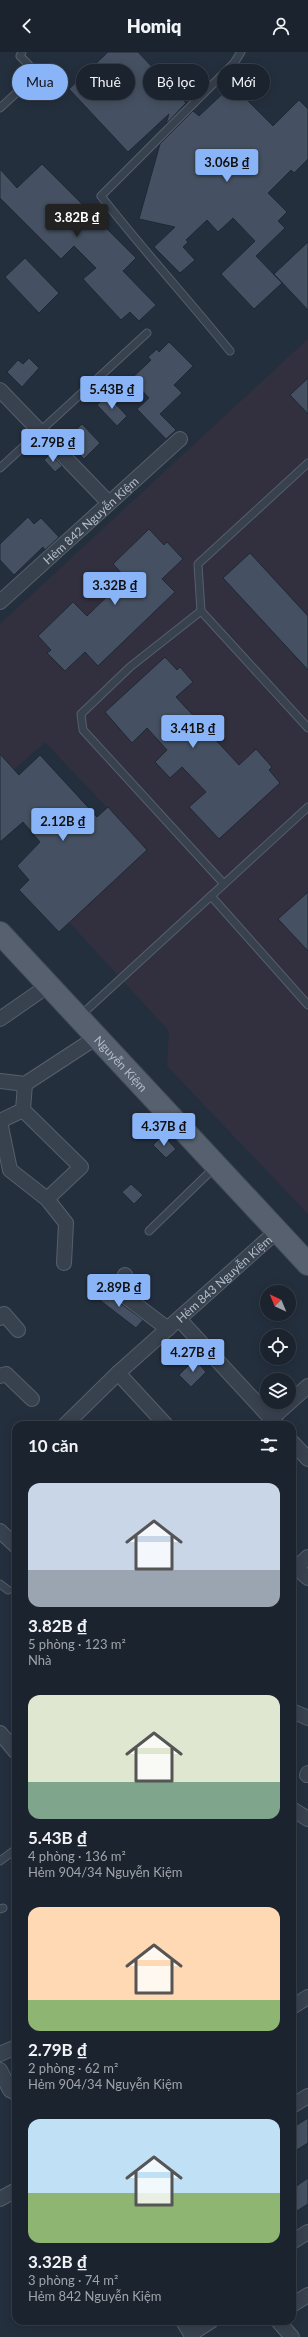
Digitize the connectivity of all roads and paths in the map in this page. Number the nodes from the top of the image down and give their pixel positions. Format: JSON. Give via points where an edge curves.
{"nodes":[{"id":1,"x":22,"y":52,"type":"edge"},
{"id":2,"x":241,"y":52,"type":"edge"},
{"id":3,"x":28,"y":64,"type":"edge"},
{"id":4,"x":12,"y":97,"type":"edge"},
{"id":5,"x":0,"y":108,"type":"edge"},
{"id":6,"x":147,"y":333,"type":"dead end"},
{"id":7,"x":230,"y":351,"type":"dead end"},
{"id":8,"x":0,"y":390,"type":"edge"},
{"id":9,"x":40,"y":431,"type":"junction"},
{"id":10,"x":180,"y":439,"type":"dead end"},
{"id":11,"x":308,"y":463,"type":"edge"},
{"id":12,"x":0,"y":468,"type":"edge"},
{"id":13,"x":109,"y":503,"type":"junction"},
{"id":14,"x":0,"y":602,"type":"edge"},
{"id":15,"x":201,"y":611,"type":"junction"},
{"id":16,"x":308,"y":728,"type":"edge"},
{"id":17,"x":308,"y":807,"type":"edge"},
{"id":18,"x":224,"y":884,"type":"junction"},
{"id":19,"x":211,"y":896,"type":"junction"},
{"id":20,"x":0,"y":933,"type":"edge"},
{"id":21,"x":49,"y":985,"type":"junction"},
{"id":22,"x":308,"y":1005,"type":"edge"},
{"id":23,"x":79,"y":1018,"type":"junction"},
{"id":24,"x":0,"y":1019,"type":"edge"},
{"id":25,"x":97,"y":1037,"type":"junction"},
{"id":26,"x":0,"y":1081,"type":"edge"},
{"id":27,"x":25,"y":1084,"type":"junction"},
{"id":28,"x":23,"y":1110,"type":"junction"},
{"id":29,"x":0,"y":1122,"type":"edge"},
{"id":30,"x":217,"y":1166,"type":"junction"},
{"id":31,"x":46,"y":1199,"type":"junction"},
{"id":32,"x":149,"y":1231,"type":"dead end"},
{"id":33,"x":277,"y":1231,"type":"junction"},
{"id":34,"x":64,"y":1264,"type":"dead end"},
{"id":35,"x":308,"y":1264,"type":"edge"},
{"id":36,"x":125,"y":1275,"type":"dead end"},
{"id":37,"x":0,"y":1318,"type":"edge"},
{"id":38,"x":178,"y":1319,"type":"junction"},
{"id":39,"x":168,"y":1329,"type":"junction"},
{"id":40,"x":18,"y":1330,"type":"dead end"},
{"id":41,"x":118,"y":1373,"type":"junction"},
{"id":42,"x":0,"y":1376,"type":"edge"},
{"id":43,"x":308,"y":1386,"type":"edge"},
{"id":44,"x":32,"y":1399,"type":"dead end"},
{"id":45,"x":69,"y":1421,"type":"edge"},
{"id":46,"x":162,"y":1421,"type":"edge"},
{"id":47,"x":273,"y":1421,"type":"edge"},
{"id":48,"x":275,"y":1421,"type":"edge"},
{"id":49,"x":296,"y":1446,"type":"edge"},
{"id":50,"x":308,"y":1459,"type":"edge"},
{"id":51,"x":1,"y":1534,"type":"edge"},
{"id":52,"x":12,"y":1543,"type":"edge"},
{"id":53,"x":308,"y":1557,"type":"edge"},
{"id":54,"x":296,"y":1565,"type":"edge"},
{"id":55,"x":296,"y":1568,"type":"edge"},
{"id":56,"x":308,"y":1578,"type":"edge"},
{"id":57,"x":0,"y":1584,"type":"edge"},
{"id":58,"x":8,"y":1590,"type":"dead end"},
{"id":59,"x":296,"y":1713,"type":"edge"},
{"id":60,"x":308,"y":1718,"type":"edge"},
{"id":61,"x":0,"y":1733,"type":"edge"},
{"id":62,"x":12,"y":1747,"type":"edge"},
{"id":63,"x":296,"y":1812,"type":"edge"},
{"id":64,"x":308,"y":1819,"type":"edge"},
{"id":65,"x":12,"y":1852,"type":"edge"},
{"id":66,"x":0,"y":1861,"type":"edge"},
{"id":67,"x":308,"y":1998,"type":"edge"},
{"id":68,"x":296,"y":2005,"type":"edge"},
{"id":69,"x":12,"y":2049,"type":"edge"},
{"id":70,"x":0,"y":2054,"type":"edge"},
{"id":71,"x":0,"y":2070,"type":"edge"},
{"id":72,"x":12,"y":2091,"type":"edge"},
{"id":73,"x":308,"y":2096,"type":"edge"},
{"id":74,"x":296,"y":2104,"type":"edge"},
{"id":75,"x":12,"y":2192,"type":"edge"},
{"id":76,"x":0,"y":2198,"type":"edge"},
{"id":77,"x":308,"y":2232,"type":"edge"},
{"id":78,"x":296,"y":2240,"type":"edge"},
{"id":79,"x":308,"y":2295,"type":"edge"},
{"id":80,"x":296,"y":2302,"type":"edge"},
{"id":81,"x":185,"y":2325,"type":"edge"},
{"id":82,"x":205,"y":2325,"type":"edge"},
{"id":83,"x":282,"y":2325,"type":"edge"},
{"id":84,"x":292,"y":2337,"type":"edge"}],
"edges":[{"from":1,"to":3,"type":"lane","via":[[20,56]]},
{"from":2,"to":7,"type":"lane","via":[[234,63],[101,196],[129,233],[177,285]]},
{"from":4,"to":5,"type":"lane"},
{"from":6,"to":9,"type":"lane"},
{"from":8,"to":9,"type":"street"},
{"from":9,"to":12,"type":"lane"},
{"from":9,"to":13,"type":"street"},
{"from":10,"to":13,"type":"street","name":"Hẻm 842 Nguyễn Kiệm"},
{"from":11,"to":15,"type":"lane","via":[[198,564]]},
{"from":13,"to":14,"type":"street","name":"Hẻm 842 Nguyễn Kiệm"},
{"from":15,"to":16,"type":"lane"},
{"from":15,"to":18,"type":"lane","via":[[130,668],[81,714],[83,730]]},
{"from":17,"to":18,"type":"lane"},
{"from":18,"to":19,"type":"lane"},
{"from":19,"to":22,"type":"lane"},
{"from":19,"to":23,"type":"lane"},
{"from":20,"to":21,"type":"main road","name":"Nguyễn Kiệm"},
{"from":21,"to":23,"type":"main road","name":"Nguyễn Kiệm"},
{"from":21,"to":24,"type":"street"},
{"from":23,"to":25,"type":"main road","name":"Nguyễn Kiệm"},
{"from":25,"to":27,"type":"street"},
{"from":25,"to":30,"type":"main road","name":"Nguyễn Kiệm"},
{"from":26,"to":27,"type":"street"},
{"from":27,"to":28,"type":"street"},
{"from":28,"to":29,"type":"street"},
{"from":28,"to":31,"type":"street","via":[[81,1167]]},
{"from":29,"to":31,"type":"street","via":[[10,1170]]},
{"from":30,"to":32,"type":"lane"},
{"from":30,"to":33,"type":"main road","name":"Nguyễn Kiệm"},
{"from":31,"to":34,"type":"street","via":[[66,1223]]},
{"from":33,"to":35,"type":"main road","name":"Nguyễn Kiệm"},
{"from":33,"to":38,"type":"street","name":"Hẻm 843 Nguyễn Kiệm"},
{"from":36,"to":39,"type":"street","via":[[118,1291]]},
{"from":37,"to":40,"type":"street","via":[[4,1314]]},
{"from":38,"to":39,"type":"street","name":"Hẻm 843 Nguyễn Kiệm"},
{"from":38,"to":47,"type":"street"},
{"from":39,"to":41,"type":"street","name":"Hẻm 843 Nguyễn Kiệm"},
{"from":41,"to":45,"type":"street","name":"Hẻm 843 Nguyễn Kiệm"},
{"from":41,"to":46,"type":"street"},
{"from":42,"to":44,"type":"street","via":[[6,1374]]},
{"from":43,"to":48,"type":"street"},
{"from":49,"to":50,"type":"street"},
{"from":51,"to":52,"type":"street"},
{"from":53,"to":54,"type":"street"},
{"from":55,"to":56,"type":"street"},
{"from":57,"to":58,"type":"lane"},
{"from":59,"to":60,"type":"street"},
{"from":61,"to":62,"type":"street"},
{"from":63,"to":64,"type":"street"},
{"from":65,"to":66,"type":"lane"},
{"from":67,"to":68,"type":"street"},
{"from":69,"to":70,"type":"street"},
{"from":71,"to":72,"type":"street"},
{"from":73,"to":74,"type":"street"},
{"from":75,"to":76,"type":"street"},
{"from":77,"to":78,"type":"street"},
{"from":79,"to":80,"type":"street"},
{"from":81,"to":82,"type":"street","via":[[191,2334]]},
{"from":83,"to":84,"type":"street"}]}
